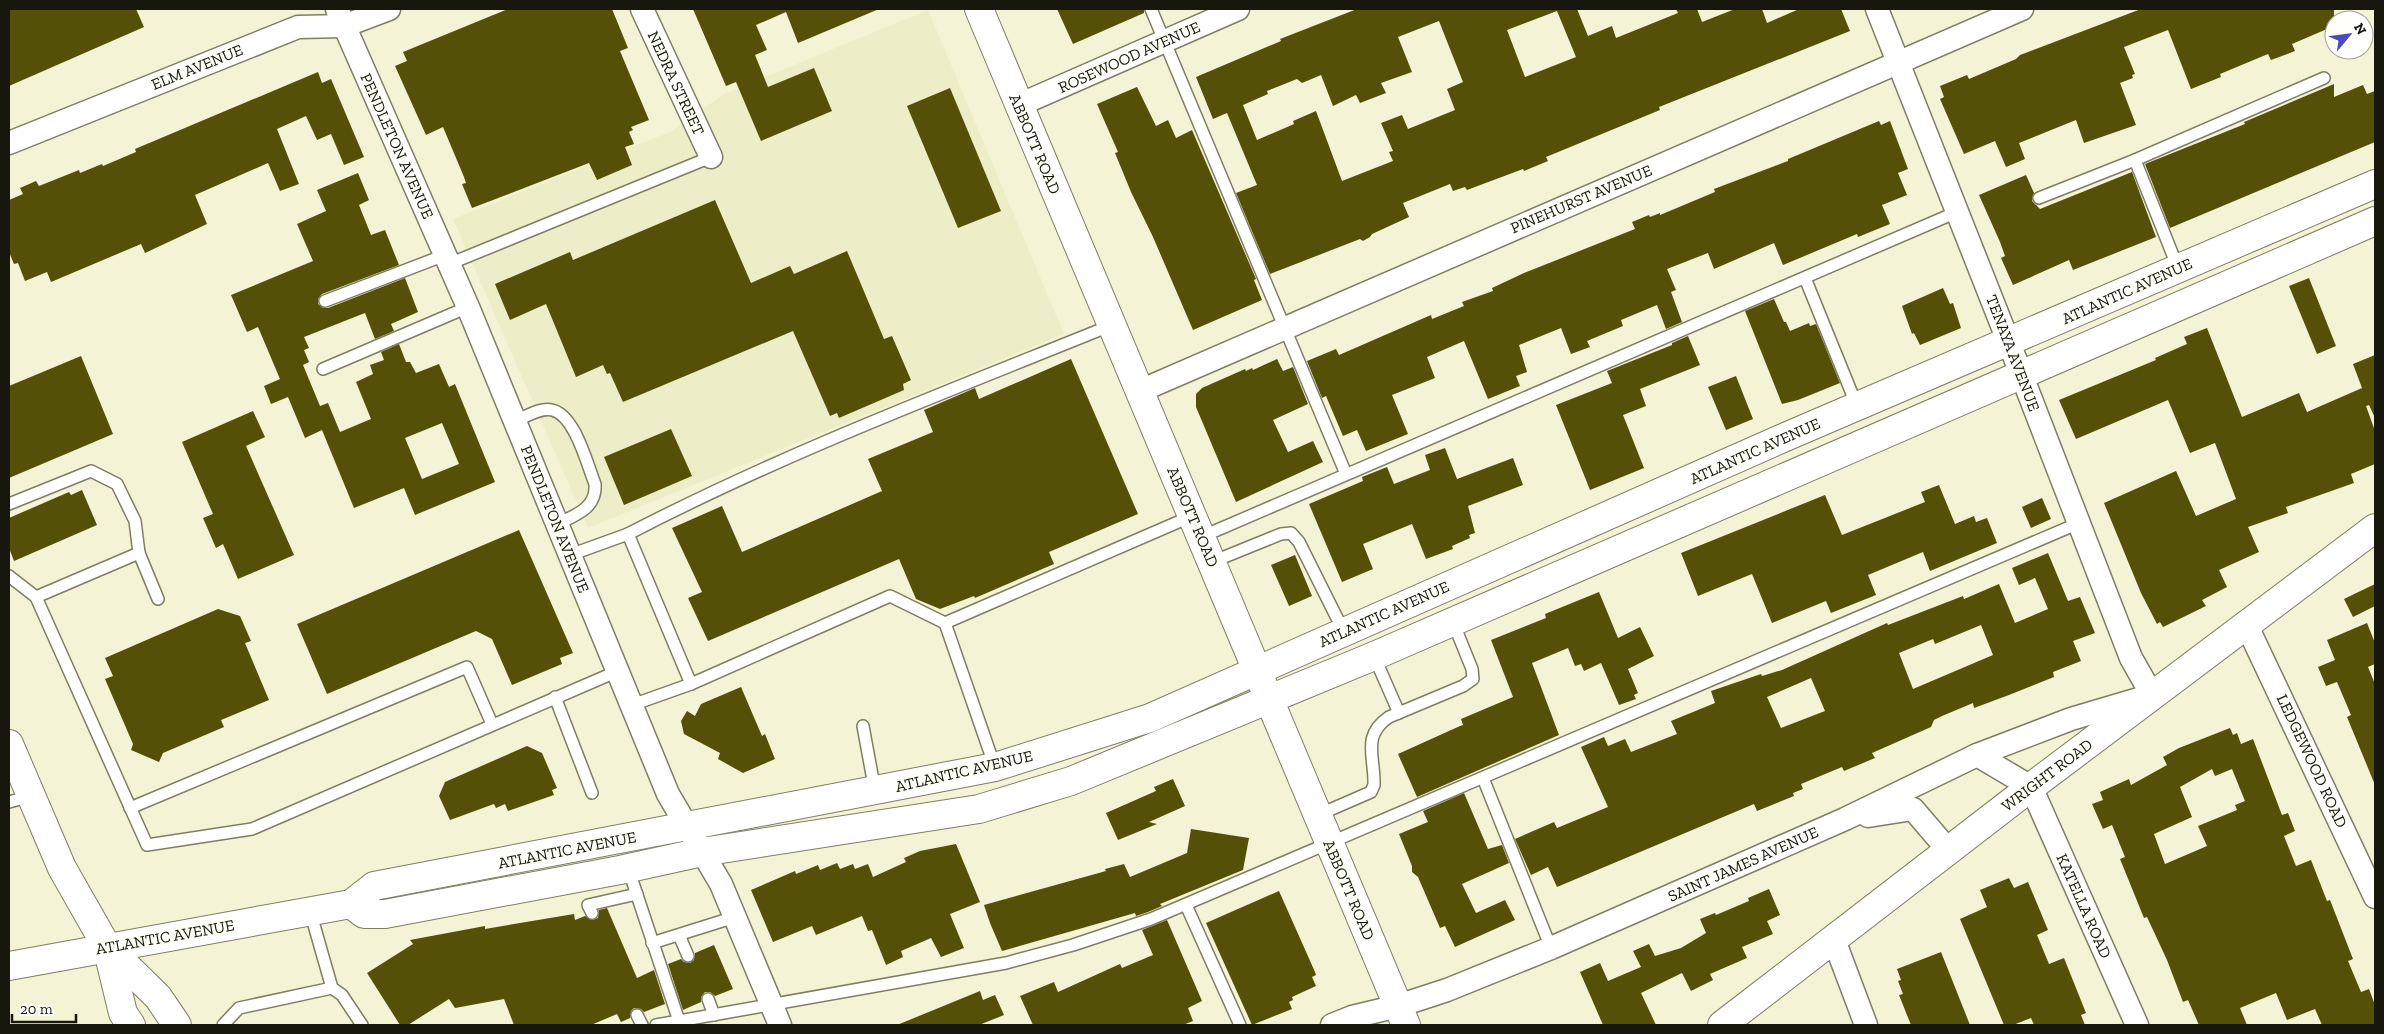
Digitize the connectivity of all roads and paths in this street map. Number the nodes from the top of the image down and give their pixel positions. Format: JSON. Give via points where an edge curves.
{"nodes":[{"id":1,"x":390,"y":9,"type":"edge"},
{"id":2,"x":642,"y":9,"type":"edge"},
{"id":3,"x":978,"y":9,"type":"edge"},
{"id":4,"x":1151,"y":9,"type":"edge"},
{"id":5,"x":1238,"y":9,"type":"edge"},
{"id":6,"x":1877,"y":9,"type":"edge"},
{"id":7,"x":2022,"y":9,"type":"edge"},
{"id":8,"x":341,"y":17,"type":"edge"},
{"id":9,"x":1164,"y":41,"type":"junction"},
{"id":10,"x":1898,"y":63,"type":"junction"},
{"id":11,"x":2324,"y":78,"type":"dead end"},
{"id":12,"x":1019,"y":105,"type":"junction"},
{"id":13,"x":9,"y":143,"type":"edge"},
{"id":14,"x":711,"y":157,"type":"joint"},
{"id":15,"x":2135,"y":160,"type":"junction"},
{"id":16,"x":2375,"y":184,"type":"edge"},
{"id":17,"x":2039,"y":198,"type":"dead end"},
{"id":18,"x":1957,"y":212,"type":"junction"},
{"id":19,"x":2375,"y":221,"type":"edge"},
{"id":20,"x":447,"y":260,"type":"junction"},
{"id":21,"x":2178,"y":268,"type":"junction"},
{"id":22,"x":1804,"y":278,"type":"junction"},
{"id":23,"x":325,"y":301,"type":"dead end"},
{"id":24,"x":468,"y":307,"type":"junction"},
{"id":25,"x":1112,"y":325,"type":"junction"},
{"id":26,"x":1284,"y":327,"type":"junction"},
{"id":27,"x":2009,"y":342,"type":"junction"},
{"id":28,"x":323,"y":369,"type":"dead end"},
{"id":29,"x":2022,"y":376,"type":"junction"},
{"id":30,"x":1140,"y":391,"type":"junction"},
{"id":31,"x":1857,"y":406,"type":"junction"},
{"id":32,"x":515,"y":421,"type":"junction"},
{"id":33,"x":1346,"y":474,"type":"junction"},
{"id":34,"x":9,"y":504,"type":"edge"},
{"id":35,"x":2079,"y":523,"type":"junction"},
{"id":36,"x":557,"y":524,"type":"junction"},
{"id":37,"x":1197,"y":526,"type":"junction"},
{"id":38,"x":2375,"y":528,"type":"edge"},
{"id":39,"x":628,"y":534,"type":"junction"},
{"id":40,"x":139,"y":553,"type":"junction"},
{"id":41,"x":570,"y":555,"type":"junction"},
{"id":42,"x":1212,"y":562,"type":"junction"},
{"id":43,"x":9,"y":576,"type":"edge"},
{"id":44,"x":36,"y":597,"type":"junction"},
{"id":45,"x":158,"y":599,"type":"dead end"},
{"id":46,"x":1453,"y":622,"type":"junction"},
{"id":47,"x":945,"y":623,"type":"junction"},
{"id":48,"x":2247,"y":626,"type":"junction"},
{"id":49,"x":1344,"y":632,"type":"junction"},
{"id":50,"x":1374,"y":656,"type":"junction"},
{"id":51,"x":1257,"y":670,"type":"junction"},
{"id":52,"x":618,"y":671,"type":"junction"},
{"id":53,"x":691,"y":684,"type":"junction"},
{"id":54,"x":2152,"y":695,"type":"junction"},
{"id":55,"x":555,"y":697,"type":"junction"},
{"id":56,"x":1269,"y":698,"type":"junction"},
{"id":57,"x":632,"y":705,"type":"junction"},
{"id":58,"x":1399,"y":713,"type":"junction"},
{"id":59,"x":492,"y":724,"type":"junction"},
{"id":60,"x":863,"y":726,"type":"dead end"},
{"id":61,"x":11,"y":754,"type":"edge"},
{"id":62,"x":1977,"y":755,"type":"junction"},
{"id":63,"x":995,"y":767,"type":"junction"},
{"id":64,"x":1483,"y":778,"type":"junction"},
{"id":65,"x":2031,"y":787,"type":"junction"},
{"id":66,"x":875,"y":791,"type":"junction"},
{"id":67,"x":592,"y":793,"type":"dead end"},
{"id":68,"x":20,"y":799,"type":"edge"},
{"id":69,"x":130,"y":808,"type":"junction"},
{"id":70,"x":1318,"y":815,"type":"junction"},
{"id":71,"x":1845,"y":819,"type":"junction"},
{"id":72,"x":686,"y":828,"type":"junction"},
{"id":73,"x":1330,"y":843,"type":"junction"},
{"id":74,"x":1949,"y":850,"type":"junction"},
{"id":75,"x":702,"y":852,"type":"junction"},
{"id":76,"x":628,"y":868,"type":"junction"},
{"id":77,"x":637,"y":894,"type":"junction"},
{"id":78,"x":2375,"y":897,"type":"edge"},
{"id":79,"x":351,"y":904,"type":"junction"},
{"id":80,"x":1186,"y":905,"type":"junction"},
{"id":81,"x":310,"y":911,"type":"junction"},
{"id":82,"x":592,"y":913,"type":"dead end"},
{"id":83,"x":735,"y":917,"type":"junction"},
{"id":84,"x":679,"y":934,"type":"junction"},
{"id":85,"x":1834,"y":940,"type":"junction"},
{"id":86,"x":652,"y":943,"type":"junction"},
{"id":87,"x":107,"y":947,"type":"junction"},
{"id":88,"x":1551,"y":948,"type":"junction"},
{"id":89,"x":688,"y":956,"type":"dead end"},
{"id":90,"x":9,"y":966,"type":"edge"},
{"id":91,"x":332,"y":988,"type":"junction"},
{"id":92,"x":708,"y":1000,"type":"dead end"},
{"id":93,"x":771,"y":1004,"type":"junction"},
{"id":94,"x":714,"y":1015,"type":"junction"},
{"id":95,"x":1402,"y":1016,"type":"edge"},
{"id":96,"x":679,"y":1021,"type":"junction"},
{"id":97,"x":131,"y":1025,"type":"edge"},
{"id":98,"x":177,"y":1025,"type":"edge"},
{"id":99,"x":223,"y":1025,"type":"edge"},
{"id":100,"x":362,"y":1025,"type":"edge"},
{"id":101,"x":656,"y":1025,"type":"edge"},
{"id":102,"x":780,"y":1025,"type":"edge"},
{"id":103,"x":1240,"y":1025,"type":"edge"},
{"id":104,"x":1332,"y":1025,"type":"edge"},
{"id":105,"x":1722,"y":1025,"type":"edge"},
{"id":106,"x":1866,"y":1025,"type":"edge"},
{"id":107,"x":2137,"y":1025,"type":"edge"}],
"edges":[{"from":1,"to":8,"type":"street","name":"ELM AVENUE"},
{"from":2,"to":14,"type":"street","name":"NEDRA STREET"},
{"from":3,"to":12,"type":"main road","name":"ABBOTT ROAD"},
{"from":4,"to":9,"type":"lane"},
{"from":5,"to":9,"type":"street","name":"ROSEWOOD AVENUE"},
{"from":6,"to":10,"type":"street","name":"TENAYA AVENUE"},
{"from":7,"to":10,"type":"street","name":"PINEHURST AVENUE"},
{"from":8,"to":13,"type":"street","name":"ELM AVENUE","via":[[298,27]]},
{"from":8,"to":20,"type":"street","name":"PENDLETON AVENUE"},
{"from":9,"to":12,"type":"street","name":"ROSEWOOD AVENUE"},
{"from":9,"to":26,"type":"lane"},
{"from":10,"to":18,"type":"street","name":"TENAYA AVENUE"},
{"from":10,"to":26,"type":"street","name":"PINEHURST AVENUE"},
{"from":11,"to":15,"type":"lane"},
{"from":12,"to":25,"type":"main road","name":"ABBOTT ROAD"},
{"from":14,"to":20,"type":"lane"},
{"from":15,"to":17,"type":"lane"},
{"from":15,"to":21,"type":"lane"},
{"from":16,"to":21,"type":"main road","name":"ATLANTIC AVENUE"},
{"from":18,"to":22,"type":"lane"},
{"from":18,"to":27,"type":"street","name":"TENAYA AVENUE"},
{"from":19,"to":29,"type":"main road","name":"ATLANTIC AVENUE"},
{"from":20,"to":23,"type":"lane"},
{"from":20,"to":24,"type":"street","name":"PENDLETON AVENUE"},
{"from":21,"to":27,"type":"main road","name":"ATLANTIC AVENUE"},
{"from":22,"to":31,"type":"lane"},
{"from":22,"to":33,"type":"lane"},
{"from":24,"to":28,"type":"lane"},
{"from":24,"to":32,"type":"street","name":"PENDLETON AVENUE"},
{"from":25,"to":30,"type":"main road","name":"ABBOTT ROAD"},
{"from":25,"to":39,"type":"lane","via":[[884,417],[716,490]]},
{"from":26,"to":30,"type":"street","name":"PINEHURST AVENUE"},
{"from":26,"to":33,"type":"lane"},
{"from":27,"to":29,"type":"street","name":"TENAYA AVENUE"},
{"from":27,"to":31,"type":"main road","name":"ATLANTIC AVENUE"},
{"from":29,"to":35,"type":"street","name":"TENAYA AVENUE"},
{"from":29,"to":46,"type":"main road","name":"ATLANTIC AVENUE"},
{"from":30,"to":37,"type":"main road","name":"ABBOTT ROAD"},
{"from":31,"to":49,"type":"main road","name":"ATLANTIC AVENUE"},
{"from":32,"to":36,"type":"street","name":"PENDLETON AVENUE"},
{"from":32,"to":36,"type":"lane","via":[[542,410],[560,414],[570,423],[592,475],[596,493],[591,504]]},
{"from":33,"to":37,"type":"lane"},
{"from":34,"to":40,"type":"lane","via":[[91,471],[117,484],[135,521]]},
{"from":35,"to":54,"type":"street","name":"TENAYA AVENUE","via":[[2131,658]]},
{"from":35,"to":64,"type":"lane"},
{"from":36,"to":41,"type":"street","name":"PENDLETON AVENUE"},
{"from":37,"to":42,"type":"main road","name":"ABBOTT ROAD"},
{"from":37,"to":47,"type":"lane"},
{"from":38,"to":48,"type":"main road","name":"WRIGHT ROAD"},
{"from":39,"to":41,"type":"lane"},
{"from":39,"to":53,"type":"lane"},
{"from":40,"to":44,"type":"lane"},
{"from":40,"to":45,"type":"lane"},
{"from":41,"to":52,"type":"street","name":"PENDLETON AVENUE"},
{"from":42,"to":49,"type":"lane","via":[[1281,534],[1291,533],[1299,542]]},
{"from":42,"to":51,"type":"main road","name":"ABBOTT ROAD"},
{"from":43,"to":44,"type":"lane"},
{"from":44,"to":69,"type":"lane"},
{"from":46,"to":50,"type":"main road","name":"ATLANTIC AVENUE"},
{"from":46,"to":58,"type":"lane","via":[[1473,679]]},
{"from":47,"to":53,"type":"lane","via":[[890,596]]},
{"from":47,"to":63,"type":"lane"},
{"from":48,"to":54,"type":"main road","name":"WRIGHT ROAD"},
{"from":48,"to":78,"type":"street","name":"LEDGEWOOD ROAD"},
{"from":49,"to":51,"type":"main road","name":"ATLANTIC AVENUE"},
{"from":50,"to":56,"type":"main road","name":"ATLANTIC AVENUE"},
{"from":50,"to":58,"type":"lane"},
{"from":51,"to":56,"type":"main road","name":"ABBOTT ROAD"},
{"from":51,"to":63,"type":"main road","name":"ATLANTIC AVENUE","via":[[1150,718]]},
{"from":52,"to":55,"type":"lane"},
{"from":52,"to":57,"type":"street","name":"PENDLETON AVENUE"},
{"from":53,"to":57,"type":"lane"},
{"from":54,"to":62,"type":"street","name":"SAINT JAMES AVENUE","via":[[2071,720]]},
{"from":54,"to":65,"type":"main road","name":"WRIGHT ROAD"},
{"from":55,"to":59,"type":"lane"},
{"from":55,"to":67,"type":"lane"},
{"from":56,"to":70,"type":"main road","name":"ABBOTT ROAD"},
{"from":56,"to":75,"type":"main road","name":"ATLANTIC AVENUE","via":[[1071,781],[979,808]]},
{"from":57,"to":72,"type":"street","name":"PENDLETON AVENUE","via":[[668,794]]},
{"from":58,"to":70,"type":"lane","via":[[1378,724],[1373,733],[1375,780],[1371,792]]},
{"from":59,"to":69,"type":"lane","via":[[252,829],[147,845]]},
{"from":59,"to":69,"type":"lane","via":[[467,667]]},
{"from":60,"to":66,"type":"lane"},
{"from":61,"to":68,"type":"main road"},
{"from":62,"to":65,"type":"street"},
{"from":62,"to":71,"type":"street","name":"SAINT JAMES AVENUE"},
{"from":63,"to":66,"type":"main road","name":"ATLANTIC AVENUE"},
{"from":64,"to":73,"type":"lane"},
{"from":64,"to":88,"type":"lane"},
{"from":65,"to":74,"type":"main road","name":"WRIGHT ROAD"},
{"from":65,"to":107,"type":"street","name":"KATELLA ROAD"},
{"from":66,"to":72,"type":"main road","name":"ATLANTIC AVENUE"},
{"from":68,"to":87,"type":"main road"},
{"from":70,"to":73,"type":"main road","name":"ABBOTT ROAD"},
{"from":71,"to":74,"type":"street","via":[[1913,809]]},
{"from":71,"to":88,"type":"street","name":"SAINT JAMES AVENUE"},
{"from":72,"to":75,"type":"street","name":"PENDLETON AVENUE"},
{"from":72,"to":79,"type":"main road","name":"ATLANTIC AVENUE","via":[[374,886]]},
{"from":73,"to":80,"type":"lane"},
{"from":73,"to":95,"type":"main road","name":"ABBOTT ROAD"},
{"from":74,"to":85,"type":"main road","name":"WRIGHT ROAD"},
{"from":75,"to":76,"type":"main road","name":"ATLANTIC AVENUE"},
{"from":75,"to":83,"type":"street","name":"PENDLETON AVENUE"},
{"from":76,"to":77,"type":"lane"},
{"from":76,"to":79,"type":"main road","name":"ATLANTIC AVENUE","via":[[386,914],[364,914]]},
{"from":77,"to":82,"type":"lane","via":[[588,905]]},
{"from":77,"to":86,"type":"lane"},
{"from":79,"to":81,"type":"main road","name":"ATLANTIC AVENUE"},
{"from":80,"to":93,"type":"lane","via":[[1073,945],[1006,963]]},
{"from":80,"to":103,"type":"lane"},
{"from":81,"to":87,"type":"main road","name":"ATLANTIC AVENUE"},
{"from":81,"to":91,"type":"lane"},
{"from":83,"to":84,"type":"lane"},
{"from":83,"to":93,"type":"street","name":"PENDLETON AVENUE"},
{"from":84,"to":86,"type":"lane"},
{"from":84,"to":89,"type":"lane"},
{"from":85,"to":105,"type":"main road","name":"WRIGHT ROAD"},
{"from":85,"to":106,"type":"street"},
{"from":86,"to":96,"type":"lane"},
{"from":87,"to":90,"type":"main road","name":"ATLANTIC AVENUE"},
{"from":87,"to":97,"type":"main road","via":[[123,1013]]},
{"from":87,"to":98,"type":"main road","via":[[158,997]]},
{"from":88,"to":95,"type":"street","name":"SAINT JAMES AVENUE","via":[[1434,995]]},
{"from":91,"to":99,"type":"lane","via":[[239,1008]]},
{"from":91,"to":100,"type":"lane","via":[[342,995]]},
{"from":92,"to":94,"type":"lane"},
{"from":93,"to":94,"type":"lane"},
{"from":93,"to":102,"type":"street","name":"PENDLETON AVENUE"},
{"from":94,"to":96,"type":"lane"},
{"from":95,"to":104,"type":"street","name":"SAINT JAMES AVENUE","via":[[1352,1017]]},
{"from":96,"to":101,"type":"lane"}]}
